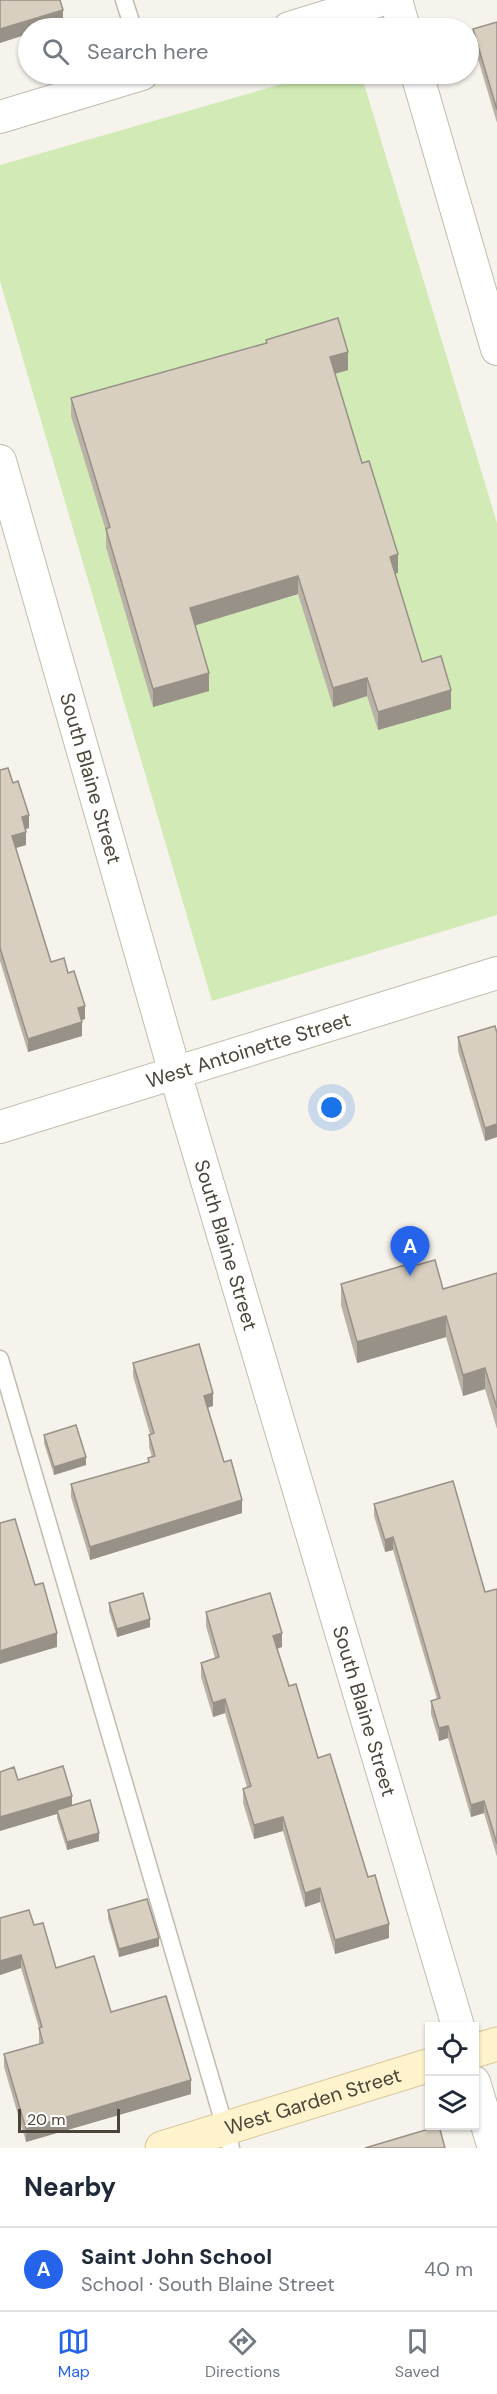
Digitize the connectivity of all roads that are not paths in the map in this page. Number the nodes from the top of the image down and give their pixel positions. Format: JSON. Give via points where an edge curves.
{"nodes":[{"id":1,"x":124,"y":0,"type":"edge"},
{"id":2,"x":381,"y":0,"type":"edge"},
{"id":3,"x":396,"y":0,"type":"edge"},
{"id":4,"x":130,"y":18,"type":"edge"},
{"id":5,"x":322,"y":18,"type":"edge"},
{"id":6,"x":401,"y":18,"type":"edge"},
{"id":7,"x":109,"y":84,"type":"edge"},
{"id":8,"x":420,"y":84,"type":"edge"},
{"id":9,"x":0,"y":117,"type":"edge"},
{"id":10,"x":497,"y":349,"type":"edge"},
{"id":11,"x":0,"y":461,"type":"edge"},
{"id":12,"x":497,"y":973,"type":"edge"},
{"id":13,"x":175,"y":1073,"type":"junction"},
{"id":14,"x":0,"y":1127,"type":"edge"},
{"id":15,"x":0,"y":1359,"type":"edge"},
{"id":16,"x":457,"y":2022,"type":"edge"},
{"id":17,"x":497,"y":2044,"type":"edge"},
{"id":18,"x":479,"y":2049,"type":"edge"},
{"id":19,"x":425,"y":2066,"type":"edge"},
{"id":20,"x":479,"y":2098,"type":"edge"},
{"id":21,"x":228,"y":2138,"type":"edge"},
{"id":22,"x":162,"y":2148,"type":"edge"},
{"id":23,"x":494,"y":2148,"type":"edge"}],
"edges":[{"from":1,"to":4,"type":"lane"},
{"from":2,"to":5,"type":"street"},
{"from":3,"to":6,"type":"street"},
{"from":7,"to":9,"type":"street"},
{"from":8,"to":10,"type":"street"},
{"from":11,"to":13,"type":"street","name":"South Blaine Street"},
{"from":12,"to":13,"type":"street","name":"West Antoinette Street"},
{"from":13,"to":14,"type":"street","name":"West Antoinette Street"},
{"from":13,"to":16,"type":"street","name":"South Blaine Street"},
{"from":15,"to":21,"type":"lane"},
{"from":17,"to":18,"type":"main road"},
{"from":19,"to":21,"type":"main road","name":"West Garden Street"},
{"from":20,"to":23,"type":"street"},
{"from":21,"to":22,"type":"main road","name":"West Garden Street"}]}
